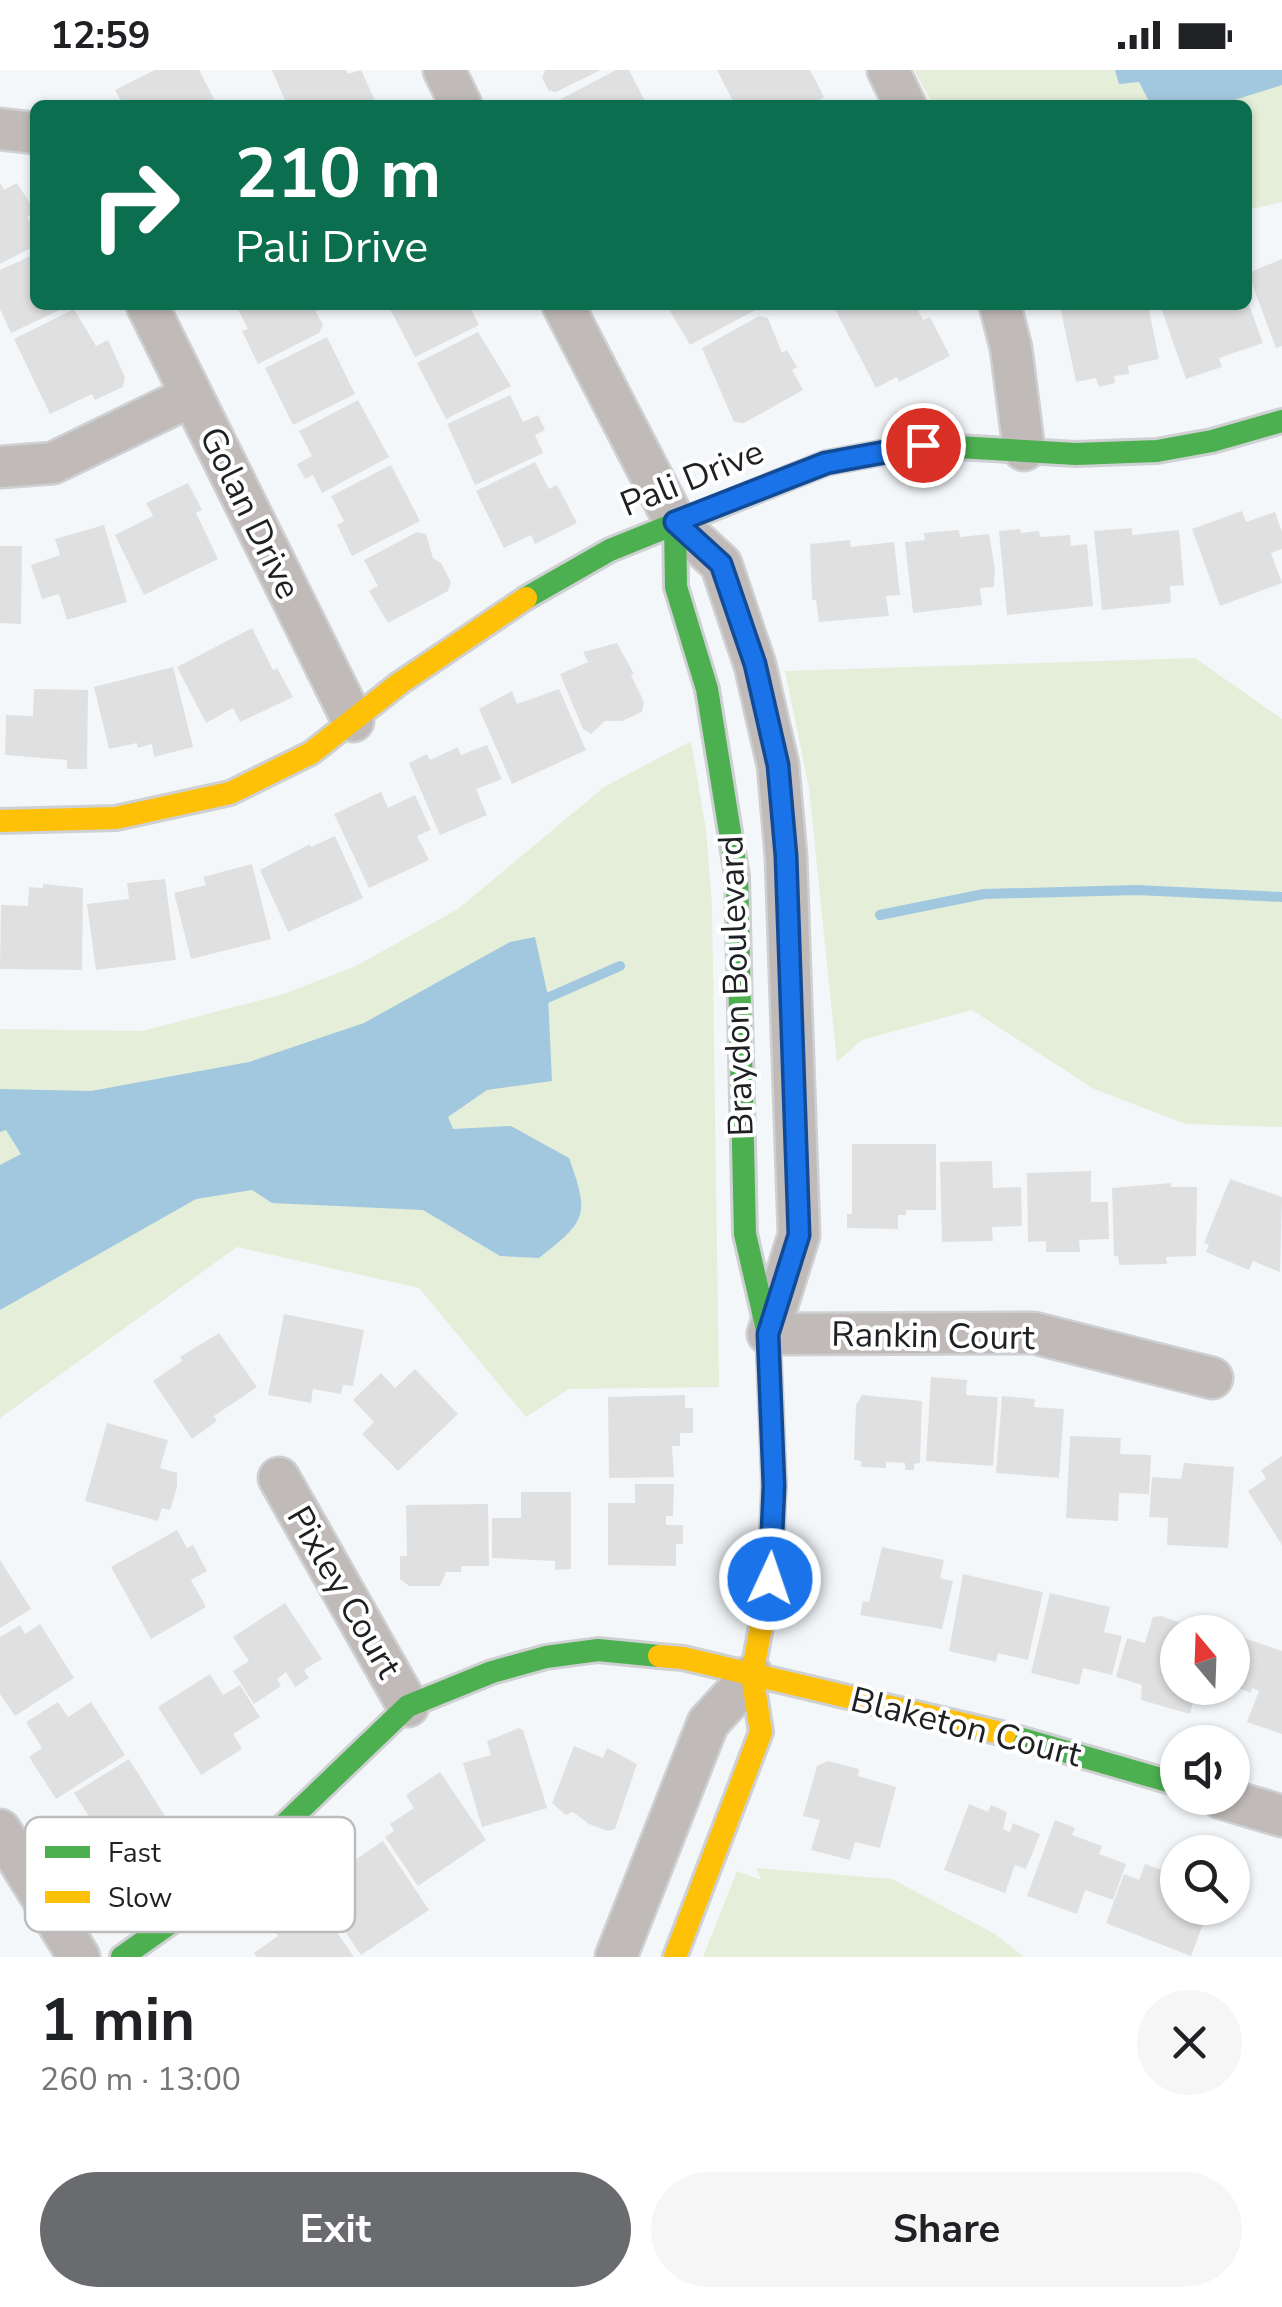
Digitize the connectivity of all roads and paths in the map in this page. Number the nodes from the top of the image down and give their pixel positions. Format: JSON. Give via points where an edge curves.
{"nodes":[{"id":1,"x":444,"y":70,"type":"edge"},
{"id":2,"x":888,"y":70,"type":"edge"},
{"id":3,"x":459,"y":100,"type":"edge"},
{"id":4,"x":903,"y":100,"type":"edge"},
{"id":5,"x":0,"y":129,"type":"edge"},
{"id":6,"x":30,"y":132,"type":"edge"},
{"id":7,"x":149,"y":310,"type":"edge"},
{"id":8,"x":566,"y":310,"type":"edge"},
{"id":9,"x":1001,"y":310,"type":"edge"},
{"id":10,"x":192,"y":396,"type":"junction"},
{"id":11,"x":1282,"y":421,"type":"edge"},
{"id":12,"x":1024,"y":450,"type":"junction"},
{"id":13,"x":0,"y":467,"type":"edge"},
{"id":14,"x":675,"y":522,"type":"junction"},
{"id":15,"x":354,"y":720,"type":"junction"},
{"id":16,"x":0,"y":821,"type":"edge"},
{"id":17,"x":768,"y":1334,"type":"junction"},
{"id":18,"x":1212,"y":1378,"type":"dead end"},
{"id":19,"x":278,"y":1478,"type":"dead end"},
{"id":20,"x":752,"y":1675,"type":"junction"},
{"id":21,"x":408,"y":1706,"type":"junction"},
{"id":22,"x":1160,"y":1779,"type":"edge"},
{"id":23,"x":1250,"y":1807,"type":"edge"},
{"id":24,"x":1282,"y":1816,"type":"edge"},
{"id":25,"x":292,"y":1817,"type":"edge"},
{"id":26,"x":0,"y":1830,"type":"edge"},
{"id":27,"x":25,"y":1871,"type":"edge"},
{"id":28,"x":63,"y":1932,"type":"edge"},
{"id":29,"x":157,"y":1932,"type":"edge"},
{"id":30,"x":78,"y":1957,"type":"edge"},
{"id":31,"x":122,"y":1957,"type":"edge"},
{"id":32,"x":616,"y":1957,"type":"edge"},
{"id":33,"x":675,"y":1957,"type":"edge"}],
"edges":[{"from":1,"to":3,"type":"street"},
{"from":2,"to":4,"type":"street"},
{"from":5,"to":6,"type":"street"},
{"from":7,"to":10,"type":"street","name":"Golan Drive"},
{"from":8,"to":14,"type":"street","name":"Braydon Boulevard"},
{"from":9,"to":12,"type":"street"},
{"from":10,"to":13,"type":"street","via":[[53,463]]},
{"from":10,"to":15,"type":"street","name":"Golan Drive"},
{"from":11,"to":12,"type":"street","name":"Pali Drive","via":[[1157,451]]},
{"from":12,"to":14,"type":"street","name":"Pali Drive","via":[[923,445],[867,453],[788,476]]},
{"from":14,"to":15,"type":"street","name":"Pali Drive","via":[[508,607]]},
{"from":14,"to":17,"type":"street","name":"Braydon Boulevard","via":[[676,587],[706,689],[737,876],[744,1234]]},
{"from":14,"to":17,"type":"street","name":"Braydon Boulevard","via":[[721,564],[755,664],[778,765],[799,1235]]},
{"from":15,"to":16,"type":"street","name":"Pali Drive","via":[[290,765],[198,804],[116,818]]},
{"from":17,"to":18,"type":"street","name":"Rankin Court","via":[[1034,1333]]},
{"from":17,"to":20,"type":"street","name":"Braydon Boulevard","via":[[773,1536]]},
{"from":19,"to":21,"type":"street","name":"Pixley Court"},
{"from":20,"to":21,"type":"street","name":"Blaketon Court","via":[[650,1652],[598,1650],[520,1663]]},
{"from":20,"to":22,"type":"street","name":"Blaketon Court"},
{"from":20,"to":32,"type":"street","via":[[708,1723]]},
{"from":20,"to":33,"type":"street","name":"Braydon Boulevard","via":[[761,1732]]},
{"from":21,"to":25,"type":"street"},
{"from":23,"to":24,"type":"street"},
{"from":26,"to":27,"type":"street"},
{"from":28,"to":30,"type":"street"},
{"from":29,"to":31,"type":"street"}]}
